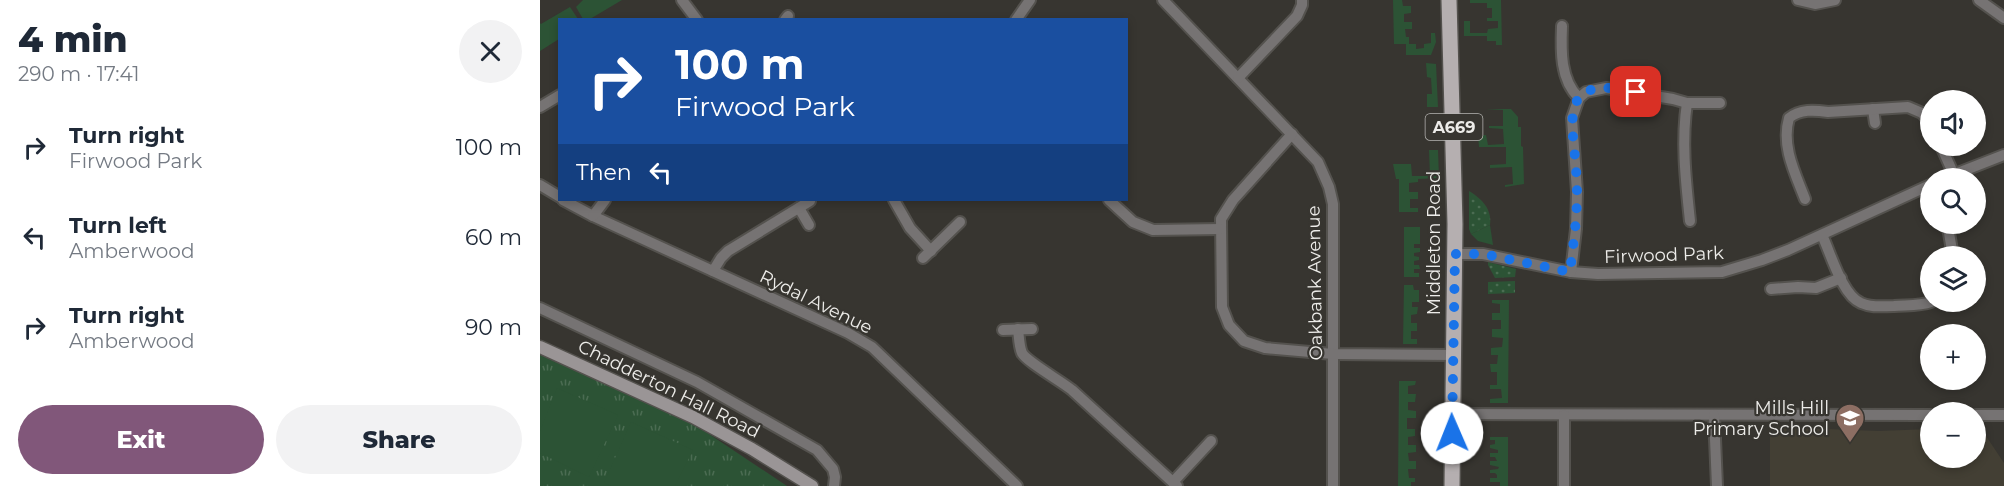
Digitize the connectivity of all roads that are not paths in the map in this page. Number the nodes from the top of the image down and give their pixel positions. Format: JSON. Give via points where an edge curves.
{"nodes":[{"id":1,"x":682,"y":0,"type":"edge"},
{"id":2,"x":1030,"y":0,"type":"edge"},
{"id":3,"x":1163,"y":0,"type":"edge"},
{"id":4,"x":1302,"y":0,"type":"edge"},
{"id":5,"x":1449,"y":0,"type":"edge"},
{"id":6,"x":1798,"y":0,"type":"edge"},
{"id":7,"x":1835,"y":0,"type":"edge"},
{"id":8,"x":1979,"y":0,"type":"edge"},
{"id":9,"x":690,"y":17,"type":"edge"},
{"id":10,"x":1017,"y":18,"type":"edge"},
{"id":11,"x":2004,"y":18,"type":"edge"},
{"id":12,"x":1562,"y":26,"type":"dead end"},
{"id":13,"x":1238,"y":78,"type":"junction"},
{"id":14,"x":558,"y":97,"type":"edge"},
{"id":15,"x":1579,"y":98,"type":"junction"},
{"id":16,"x":1720,"y":102,"type":"dead end"},
{"id":17,"x":1687,"y":103,"type":"junction"},
{"id":18,"x":540,"y":108,"type":"edge"},
{"id":19,"x":1874,"y":109,"type":"junction"},
{"id":20,"x":1920,"y":112,"type":"edge"},
{"id":21,"x":1875,"y":123,"type":"dead end"},
{"id":22,"x":1292,"y":134,"type":"junction"},
{"id":23,"x":2004,"y":155,"type":"edge"},
{"id":24,"x":1972,"y":168,"type":"edge"},
{"id":25,"x":540,"y":185,"type":"edge"},
{"id":26,"x":1920,"y":190,"type":"edge"},
{"id":27,"x":558,"y":196,"type":"edge"},
{"id":28,"x":1805,"y":199,"type":"dead end"},
{"id":29,"x":565,"y":201,"type":"edge"},
{"id":30,"x":604,"y":201,"type":"edge"},
{"id":31,"x":810,"y":201,"type":"edge"},
{"id":32,"x":895,"y":201,"type":"edge"},
{"id":33,"x":1110,"y":201,"type":"edge"},
{"id":34,"x":799,"y":208,"type":"junction"},
{"id":35,"x":593,"y":216,"type":"junction"},
{"id":36,"x":1690,"y":221,"type":"dead end"},
{"id":37,"x":960,"y":222,"type":"dead end"},
{"id":38,"x":809,"y":225,"type":"dead end"},
{"id":39,"x":1221,"y":229,"type":"junction"},
{"id":40,"x":1822,"y":235,"type":"junction"},
{"id":41,"x":1455,"y":254,"type":"junction"},
{"id":42,"x":713,"y":271,"type":"junction"},
{"id":43,"x":1570,"y":272,"type":"junction"},
{"id":44,"x":1841,"y":278,"type":"junction"},
{"id":45,"x":1771,"y":289,"type":"dead end"},
{"id":46,"x":1920,"y":305,"type":"edge"},
{"id":47,"x":540,"y":308,"type":"edge"},
{"id":48,"x":1032,"y":328,"type":"dead end"},
{"id":49,"x":1018,"y":329,"type":"junction"},
{"id":50,"x":1003,"y":330,"type":"dead end"},
{"id":51,"x":540,"y":347,"type":"edge"},
{"id":52,"x":1333,"y":354,"type":"junction"},
{"id":53,"x":1453,"y":355,"type":"junction"},
{"id":54,"x":1452,"y":414,"type":"junction"},
{"id":55,"x":1564,"y":415,"type":"junction"},
{"id":56,"x":1714,"y":415,"type":"junction"},
{"id":57,"x":1920,"y":415,"type":"edge"},
{"id":58,"x":1986,"y":415,"type":"edge"},
{"id":59,"x":2004,"y":415,"type":"edge"},
{"id":60,"x":1211,"y":441,"type":"dead end"},
{"id":61,"x":1175,"y":484,"type":"edge"},
{"id":62,"x":812,"y":486,"type":"edge"},
{"id":63,"x":834,"y":486,"type":"edge"},
{"id":64,"x":1017,"y":486,"type":"edge"},
{"id":65,"x":1333,"y":486,"type":"edge"},
{"id":66,"x":1452,"y":486,"type":"edge"},
{"id":67,"x":1564,"y":486,"type":"edge"},
{"id":68,"x":1717,"y":486,"type":"edge"}],
"edges":[{"from":1,"to":9,"type":"street"},
{"from":2,"to":10,"type":"street"},
{"from":3,"to":13,"type":"street","name":"Oakbank Avenue"},
{"from":4,"to":13,"type":"street","via":[[1297,16]]},
{"from":5,"to":41,"type":"main road","name":"Middleton Road","number":"A669"},
{"from":6,"to":7,"type":"street","via":[[1815,4]]},
{"from":8,"to":11,"type":"street"},
{"from":12,"to":15,"type":"street","via":[[1564,75]]},
{"from":13,"to":22,"type":"street","name":"Oakbank Avenue"},
{"from":14,"to":18,"type":"street"},
{"from":15,"to":17,"type":"street","via":[[1606,88]]},
{"from":15,"to":43,"type":"street","via":[[1572,118],[1577,192]]},
{"from":16,"to":17,"type":"street"},
{"from":17,"to":36,"type":"street"},
{"from":19,"to":20,"type":"street","via":[[1908,107]]},
{"from":19,"to":21,"type":"street"},
{"from":19,"to":28,"type":"street","via":[[1803,111],[1789,118],[1789,158]]},
{"from":22,"to":39,"type":"street","via":[[1233,200],[1221,219]]},
{"from":22,"to":52,"type":"street","name":"Oakbank Avenue","via":[[1318,162],[1329,187]]},
{"from":23,"to":24,"type":"street"},
{"from":25,"to":27,"type":"street"},
{"from":26,"to":40,"type":"street","name":"Firwood Park"},
{"from":29,"to":35,"type":"street","name":"Rydal Avenue"},
{"from":30,"to":35,"type":"street"},
{"from":31,"to":34,"type":"street"},
{"from":32,"to":37,"type":"street","via":[[927,254]]},
{"from":33,"to":39,"type":"street","via":[[1132,222],[1153,230]]},
{"from":34,"to":38,"type":"street"},
{"from":34,"to":42,"type":"street","via":[[728,251]]},
{"from":35,"to":42,"type":"street","name":"Rydal Avenue"},
{"from":39,"to":52,"type":"street","via":[[1222,307],[1229,325],[1244,340],[1265,348]]},
{"from":40,"to":43,"type":"street","name":"Firwood Park","via":[[1722,272]]},
{"from":40,"to":44,"type":"street"},
{"from":41,"to":43,"type":"street","name":"Firwood Park","via":[[1494,256]]},
{"from":41,"to":53,"type":"main road","name":"Middleton Road","number":"A669"},
{"from":42,"to":64,"type":"street","name":"Rydal Avenue","via":[[872,347]]},
{"from":44,"to":45,"type":"street","via":[[1816,288]]},
{"from":44,"to":46,"type":"street","via":[[1850,295],[1867,305]]},
{"from":47,"to":63,"type":"street","via":[[696,382],[817,450],[833,469]]},
{"from":48,"to":49,"type":"street"},
{"from":49,"to":50,"type":"street"},
{"from":49,"to":61,"type":"street","via":[[1020,347],[1029,362],[1072,390]]},
{"from":51,"to":62,"type":"main road","name":"Chadderton Hall Road","via":[[693,417]]},
{"from":52,"to":53,"type":"street"},
{"from":52,"to":65,"type":"street","name":"Oakbank Avenue"},
{"from":53,"to":54,"type":"main road","name":"Middleton Road","number":"A669"},
{"from":54,"to":55,"type":"street"},
{"from":54,"to":66,"type":"main road","name":"Middleton Road","number":"A669"},
{"from":55,"to":56,"type":"street"},
{"from":55,"to":67,"type":"street"},
{"from":56,"to":57,"type":"street"},
{"from":56,"to":68,"type":"street"},
{"from":58,"to":59,"type":"street"},
{"from":60,"to":61,"type":"street"}]}
